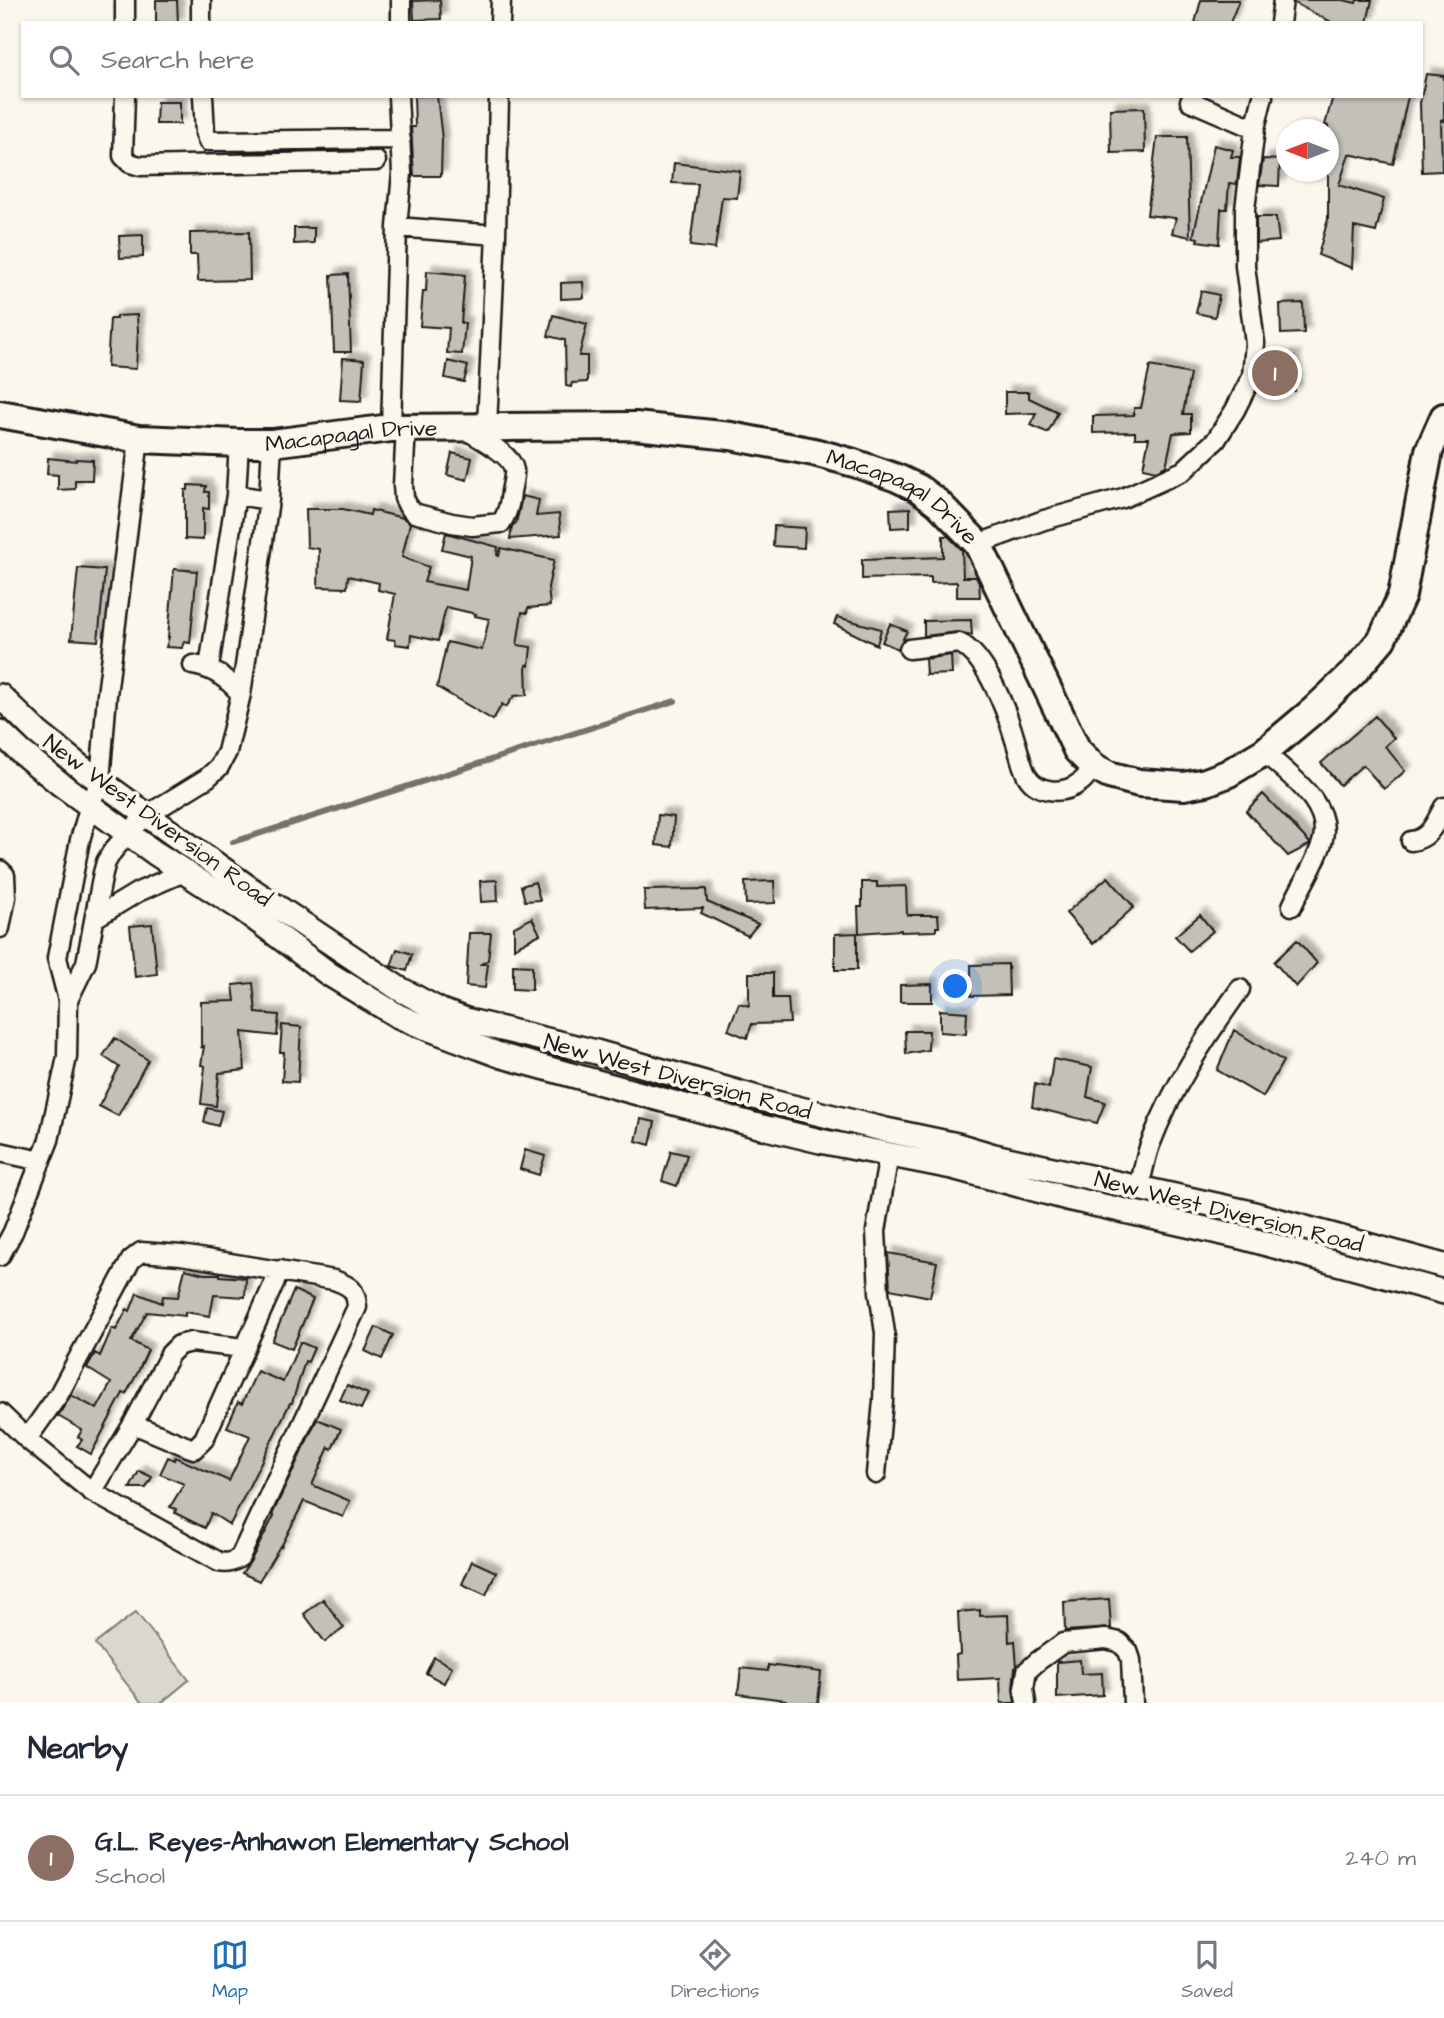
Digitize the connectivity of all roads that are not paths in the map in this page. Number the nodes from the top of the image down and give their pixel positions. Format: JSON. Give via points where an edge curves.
{"nodes":[{"id":1,"x":125,"y":0,"type":"edge"},
{"id":2,"x":201,"y":0,"type":"edge"},
{"id":3,"x":401,"y":0,"type":"edge"},
{"id":4,"x":501,"y":0,"type":"edge"},
{"id":5,"x":1283,"y":0,"type":"edge"},
{"id":6,"x":125,"y":21,"type":"edge"},
{"id":7,"x":201,"y":21,"type":"edge"},
{"id":8,"x":401,"y":21,"type":"edge"},
{"id":9,"x":500,"y":21,"type":"edge"},
{"id":10,"x":1280,"y":21,"type":"edge"},
{"id":11,"x":125,"y":98,"type":"edge"},
{"id":12,"x":203,"y":98,"type":"edge"},
{"id":13,"x":398,"y":98,"type":"edge"},
{"id":14,"x":499,"y":98,"type":"edge"},
{"id":15,"x":1263,"y":98,"type":"edge"},
{"id":16,"x":1190,"y":101,"type":"dead end"},
{"id":17,"x":1255,"y":129,"type":"junction"},
{"id":18,"x":401,"y":139,"type":"junction"},
{"id":19,"x":376,"y":161,"type":"dead end"},
{"id":20,"x":397,"y":227,"type":"junction"},
{"id":21,"x":496,"y":235,"type":"junction"},
{"id":22,"x":0,"y":414,"type":"edge"},
{"id":23,"x":458,"y":426,"type":"junction"},
{"id":24,"x":487,"y":426,"type":"junction"},
{"id":25,"x":1442,"y":426,"type":"edge"},
{"id":26,"x":398,"y":427,"type":"junction"},
{"id":27,"x":139,"y":439,"type":"junction"},
{"id":28,"x":239,"y":443,"type":"junction"},
{"id":29,"x":272,"y":443,"type":"junction"},
{"id":30,"x":236,"y":495,"type":"junction"},
{"id":31,"x":269,"y":500,"type":"junction"},
{"id":32,"x":978,"y":544,"type":"junction"},
{"id":33,"x":909,"y":649,"type":"dead end"},
{"id":34,"x":241,"y":694,"type":"junction"},
{"id":35,"x":0,"y":696,"type":"edge"},
{"id":36,"x":0,"y":732,"type":"edge"},
{"id":37,"x":1264,"y":752,"type":"junction"},
{"id":38,"x":1094,"y":767,"type":"junction"},
{"id":39,"x":100,"y":781,"type":"junction"},
{"id":40,"x":90,"y":805,"type":"junction"},
{"id":41,"x":1444,"y":807,"type":"edge"},
{"id":42,"x":147,"y":816,"type":"junction"},
{"id":43,"x":128,"y":833,"type":"junction"},
{"id":44,"x":1411,"y":841,"type":"dead end"},
{"id":45,"x":0,"y":870,"type":"edge"},
{"id":46,"x":184,"y":872,"type":"junction"},
{"id":47,"x":69,"y":892,"type":"junction"},
{"id":48,"x":98,"y":897,"type":"junction"},
{"id":49,"x":1292,"y":906,"type":"dead end"},
{"id":50,"x":94,"y":918,"type":"junction"},
{"id":51,"x":0,"y":928,"type":"edge"},
{"id":52,"x":1240,"y":989,"type":"dead end"},
{"id":53,"x":68,"y":1000,"type":"junction"},
{"id":54,"x":0,"y":1152,"type":"edge"},
{"id":55,"x":889,"y":1154,"type":"junction"},
{"id":56,"x":41,"y":1161,"type":"junction"},
{"id":57,"x":1139,"y":1187,"type":"junction"},
{"id":58,"x":0,"y":1256,"type":"edge"},
{"id":59,"x":1444,"y":1266,"type":"edge"},
{"id":60,"x":280,"y":1270,"type":"junction"},
{"id":61,"x":1444,"y":1292,"type":"edge"},
{"id":62,"x":244,"y":1348,"type":"junction"},
{"id":63,"x":0,"y":1413,"type":"edge"},
{"id":64,"x":133,"y":1424,"type":"junction"},
{"id":65,"x":27,"y":1440,"type":"junction"},
{"id":66,"x":876,"y":1474,"type":"dead end"},
{"id":67,"x":92,"y":1492,"type":"junction"},
{"id":68,"x":1026,"y":1703,"type":"edge"},
{"id":69,"x":1133,"y":1703,"type":"edge"}],
"edges":[{"from":1,"to":6,"type":"street"},
{"from":2,"to":7,"type":"street"},
{"from":3,"to":8,"type":"street"},
{"from":4,"to":9,"type":"street"},
{"from":5,"to":10,"type":"street"},
{"from":11,"to":19,"type":"street","via":[[123,156],[140,166]]},
{"from":12,"to":18,"type":"street","via":[[208,141]]},
{"from":13,"to":18,"type":"street"},
{"from":14,"to":21,"type":"street"},
{"from":15,"to":17,"type":"street"},
{"from":16,"to":17,"type":"street"},
{"from":17,"to":32,"type":"street","via":[[1245,209],[1245,266],[1255,342],[1252,376],[1216,440],[1183,471],[1123,498]]},
{"from":18,"to":20,"type":"street"},
{"from":20,"to":21,"type":"street"},
{"from":20,"to":26,"type":"street"},
{"from":21,"to":24,"type":"street"},
{"from":22,"to":27,"type":"main road","name":"Macapagal Drive"},
{"from":23,"to":24,"type":"main road","name":"Macapagal Drive"},
{"from":23,"to":26,"type":"main road","name":"Macapagal Drive"},
{"from":23,"to":26,"type":"street","via":[[501,452],[514,469],[510,505],[500,523],[472,526],[414,513],[404,498]]},
{"from":24,"to":32,"type":"main road","name":"Macapagal Drive","via":[[635,426],[731,436],[814,452],[918,488]]},
{"from":25,"to":37,"type":"main road","name":"Macapagal Drive","via":[[1429,451],[1402,595],[1382,639],[1353,673]]},
{"from":26,"to":29,"type":"main road","name":"Macapagal Drive"},
{"from":27,"to":28,"type":"main road","name":"Macapagal Drive"},
{"from":27,"to":39,"type":"street"},
{"from":28,"to":29,"type":"main road","name":"Macapagal Drive"},
{"from":28,"to":30,"type":"street"},
{"from":29,"to":31,"type":"street"},
{"from":30,"to":31,"type":"street"},
{"from":30,"to":34,"type":"street","via":[[201,666]]},
{"from":31,"to":34,"type":"street"},
{"from":32,"to":38,"type":"main road","name":"Macapagal Drive","via":[[1077,750]]},
{"from":33,"to":38,"type":"street","via":[[959,643],[974,654],[1005,709],[1026,775],[1035,786],[1045,791],[1063,789],[1080,783]]},
{"from":34,"to":42,"type":"street","via":[[219,767]]},
{"from":35,"to":39,"type":"street","name":"New West Diversion Road","via":[[38,733]]},
{"from":36,"to":40,"type":"street","name":"New West Diversion Road"},
{"from":37,"to":38,"type":"main road","name":"Macapagal Drive","via":[[1227,774],[1184,786],[1139,783]]},
{"from":37,"to":49,"type":"street","via":[[1310,795],[1324,826],[1322,842]]},
{"from":39,"to":40,"type":"street"},
{"from":39,"to":42,"type":"street","name":"New West Diversion Road"},
{"from":40,"to":43,"type":"street","name":"New West Diversion Road"},
{"from":40,"to":47,"type":"street"},
{"from":41,"to":44,"type":"street","via":[[1427,835]]},
{"from":42,"to":43,"type":"street"},
{"from":42,"to":57,"type":"street","name":"New West Diversion Road","via":[[398,988],[441,1011],[813,1113]]},
{"from":43,"to":46,"type":"street","name":"New West Diversion Road"},
{"from":43,"to":48,"type":"street","via":[[106,862]]},
{"from":45,"to":51,"type":"street","via":[[5,875],[6,897]]},
{"from":46,"to":50,"type":"street"},
{"from":46,"to":55,"type":"street","name":"New West Diversion Road","via":[[330,974],[419,1025],[502,1056],[762,1127]]},
{"from":47,"to":48,"type":"street"},
{"from":47,"to":53,"type":"street","via":[[57,958]]},
{"from":48,"to":50,"type":"street"},
{"from":50,"to":53,"type":"street","via":[[86,963]]},
{"from":52,"to":57,"type":"street","via":[[1175,1093],[1150,1146]]},
{"from":53,"to":56,"type":"street","via":[[67,1057]]},
{"from":54,"to":56,"type":"street"},
{"from":55,"to":61,"type":"street","name":"New West Diversion Road","via":[[1263,1242]]},
{"from":55,"to":66,"type":"street","via":[[876,1231],[885,1333]]},
{"from":56,"to":58,"type":"street"},
{"from":57,"to":59,"type":"street","name":"New West Diversion Road"},
{"from":60,"to":62,"type":"street"},
{"from":60,"to":65,"type":"street","via":[[181,1255],[136,1255],[59,1394]]},
{"from":60,"to":67,"type":"street","via":[[343,1284],[356,1296],[357,1307],[240,1557],[219,1562]]},
{"from":62,"to":64,"type":"street","via":[[191,1342],[179,1345]]},
{"from":62,"to":64,"type":"street","via":[[204,1439],[194,1449]]},
{"from":63,"to":65,"type":"street"},
{"from":64,"to":67,"type":"street"},
{"from":65,"to":67,"type":"street"},
{"from":68,"to":69,"type":"street","via":[[1027,1671],[1038,1661],[1063,1643],[1107,1639],[1128,1651]]}]}
